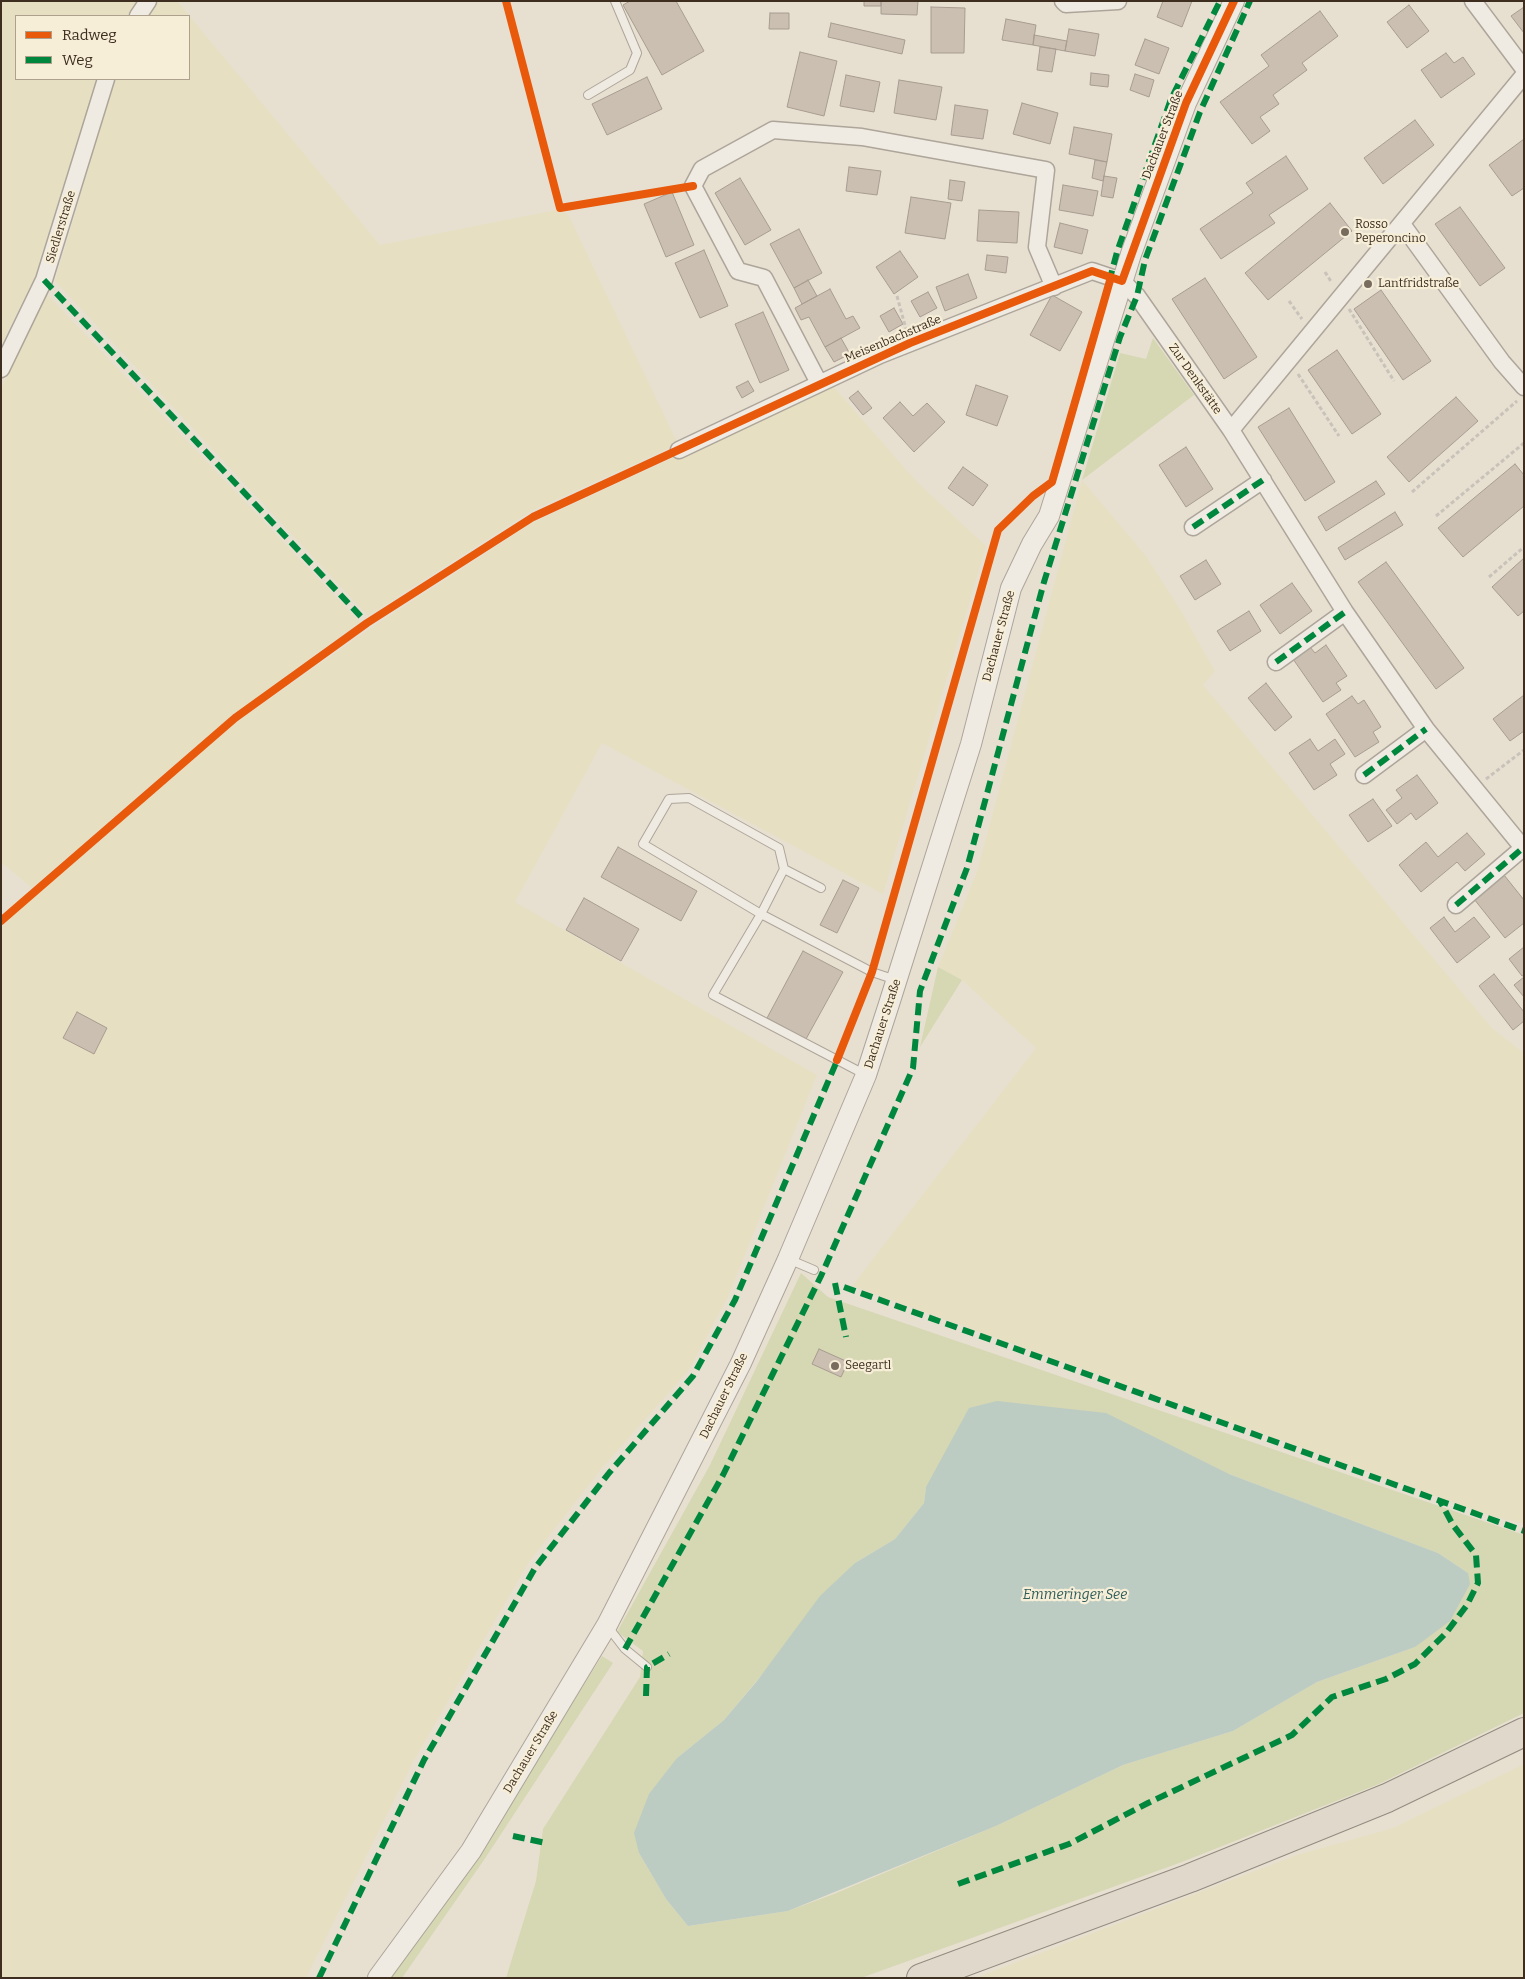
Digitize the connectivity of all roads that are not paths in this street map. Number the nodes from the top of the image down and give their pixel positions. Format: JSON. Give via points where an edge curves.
{"nodes":[{"id":1,"x":148,"y":1,"type":"edge"},
{"id":2,"x":615,"y":1,"type":"edge"},
{"id":3,"x":1063,"y":1,"type":"edge"},
{"id":4,"x":1118,"y":1,"type":"edge"},
{"id":5,"x":1234,"y":1,"type":"edge"},
{"id":6,"x":1473,"y":1,"type":"edge"},
{"id":7,"x":139,"y":15,"type":"edge"},
{"id":8,"x":1524,"y":69,"type":"edge"},
{"id":9,"x":1524,"y":75,"type":"edge"},
{"id":10,"x":106,"y":80,"type":"edge"},
{"id":11,"x":588,"y":96,"type":"dead end"},
{"id":12,"x":1402,"y":224,"type":"junction"},
{"id":13,"x":1122,"y":281,"type":"junction"},
{"id":14,"x":1054,"y":288,"type":"junction"},
{"id":15,"x":1,"y":369,"type":"edge"},
{"id":16,"x":819,"y":383,"type":"junction"},
{"id":17,"x":1524,"y":387,"type":"edge"},
{"id":18,"x":1231,"y":430,"type":"junction"},
{"id":19,"x":679,"y":450,"type":"dead end"},
{"id":20,"x":1262,"y":480,"type":"junction"},
{"id":21,"x":1193,"y":527,"type":"dead end"},
{"id":22,"x":1345,"y":612,"type":"junction"},
{"id":23,"x":1276,"y":662,"type":"dead end"},
{"id":24,"x":1426,"y":729,"type":"junction"},
{"id":25,"x":1364,"y":775,"type":"dead end"},
{"id":26,"x":1523,"y":848,"type":"edge"},
{"id":27,"x":784,"y":869,"type":"junction"},
{"id":28,"x":821,"y":888,"type":"dead end"},
{"id":29,"x":1456,"y":905,"type":"dead end"},
{"id":30,"x":761,"y":914,"type":"junction"},
{"id":31,"x":897,"y":980,"type":"junction"},
{"id":32,"x":866,"y":1075,"type":"junction"},
{"id":33,"x":788,"y":1259,"type":"junction"},
{"id":34,"x":814,"y":1270,"type":"dead end"},
{"id":35,"x":607,"y":1626,"type":"junction"},
{"id":36,"x":648,"y":1666,"type":"dead end"},
{"id":37,"x":1524,"y":1732,"type":"edge"},
{"id":38,"x":378,"y":1978,"type":"edge"},
{"id":39,"x":922,"y":1978,"type":"edge"}],
"edges":[{"from":1,"to":7,"type":"street"},
{"from":2,"to":11,"type":"lane","via":[[637,53],[630,70]]},
{"from":3,"to":4,"type":"street","via":[[1066,4]]},
{"from":5,"to":13,"type":"street","name":"Dachauer Straße","via":[[1186,103]]},
{"from":6,"to":8,"type":"street"},
{"from":9,"to":12,"type":"street"},
{"from":10,"to":15,"type":"street","name":"Siedlerstraße","via":[[44,280]]},
{"from":12,"to":17,"type":"street","via":[[1502,362]]},
{"from":12,"to":18,"type":"street"},
{"from":13,"to":14,"type":"street","name":"Meisenbachstraße","via":[[1092,272]]},
{"from":13,"to":18,"type":"street","name":"Zur Denkstätte","via":[[1137,296]]},
{"from":13,"to":31,"type":"street","name":"Dachauer Straße","via":[[1049,516],[1011,588],[971,744]]},
{"from":14,"to":16,"type":"street","name":"Meisenbachstraße","via":[[910,343]]},
{"from":14,"to":16,"type":"street","via":[[1037,248],[1046,170],[862,137],[773,130],[702,169],[692,186],[738,271],[764,278]]},
{"from":16,"to":19,"type":"street","name":"Meisenbachstraße"},
{"from":18,"to":20,"type":"street","name":"Zur Denkstätte"},
{"from":20,"to":21,"type":"street"},
{"from":20,"to":22,"type":"street","name":"Zur Denkstätte"},
{"from":22,"to":23,"type":"street"},
{"from":22,"to":24,"type":"street","name":"Zur Denkstätte"},
{"from":24,"to":25,"type":"street"},
{"from":24,"to":26,"type":"street","name":"Zur Denkstätte"},
{"from":26,"to":29,"type":"street","name":"Zur Denkstätte"},
{"from":27,"to":28,"type":"lane"},
{"from":27,"to":30,"type":"lane"},
{"from":27,"to":30,"type":"lane","via":[[779,848],[689,798],[669,799],[643,844]]},
{"from":30,"to":31,"type":"lane","via":[[872,972]]},
{"from":30,"to":32,"type":"lane","via":[[713,995]]},
{"from":31,"to":32,"type":"street","name":"Dachauer Straße"},
{"from":32,"to":33,"type":"street","name":"Dachauer Straße"},
{"from":33,"to":34,"type":"lane"},
{"from":33,"to":35,"type":"street","name":"Dachauer Straße","via":[[740,1363]]},
{"from":35,"to":36,"type":"lane","via":[[625,1649]]},
{"from":35,"to":38,"type":"street","name":"Dachauer Straße","via":[[471,1851]]},
{"from":37,"to":39,"type":"highway","via":[[1387,1798],[1199,1874]]}]}
